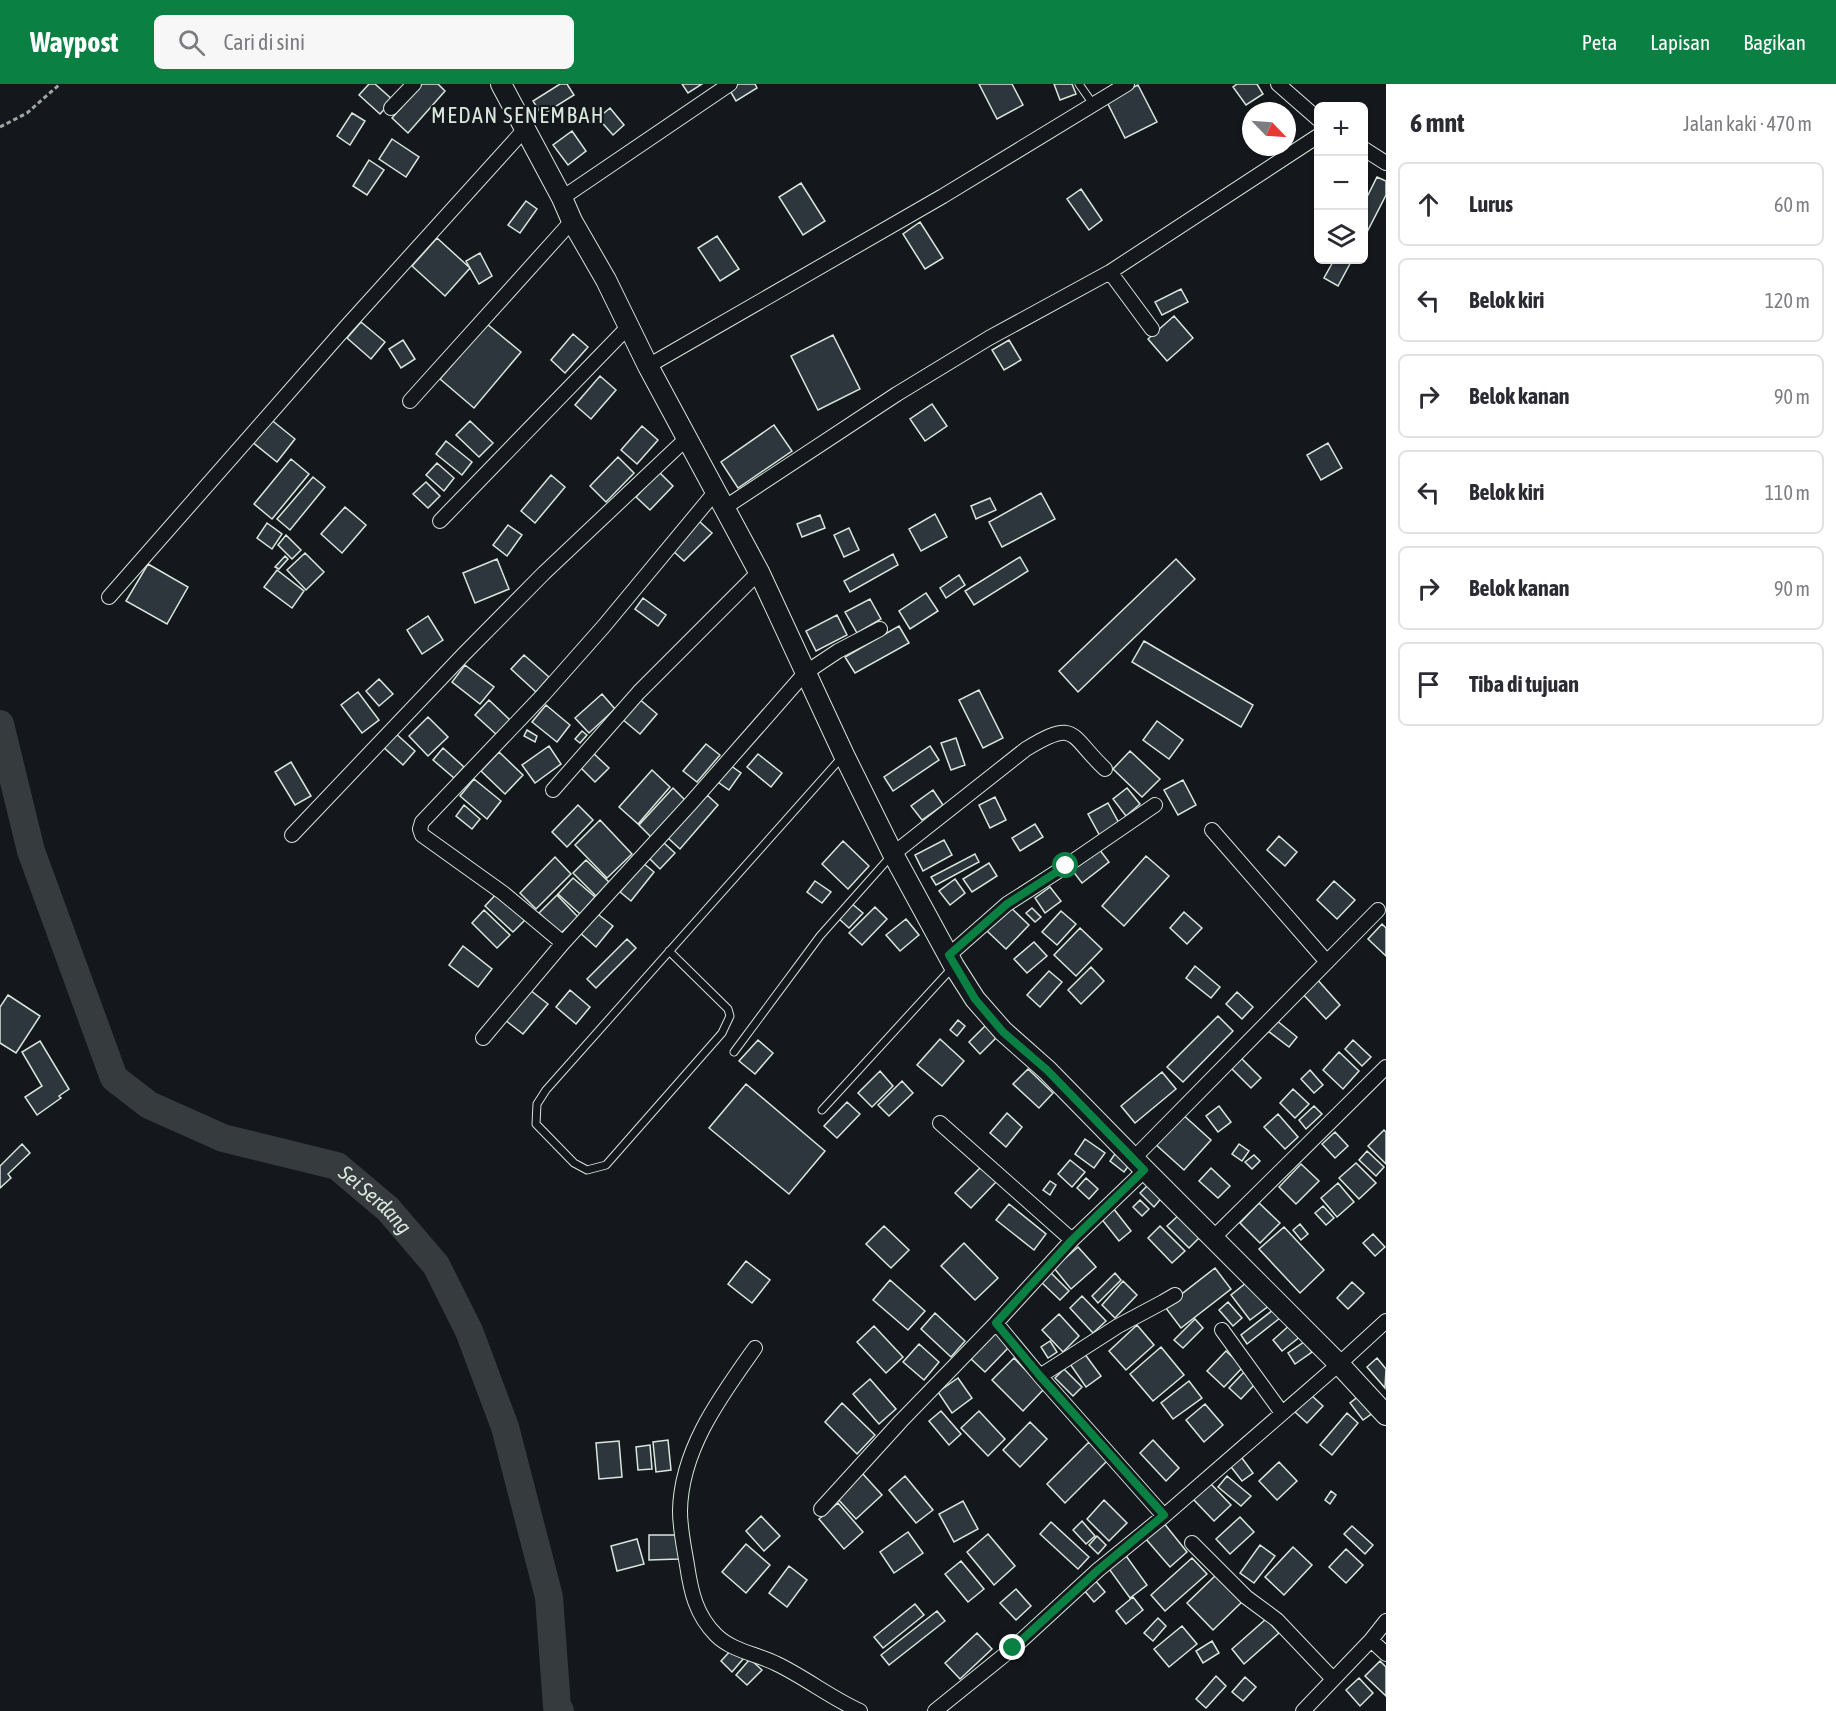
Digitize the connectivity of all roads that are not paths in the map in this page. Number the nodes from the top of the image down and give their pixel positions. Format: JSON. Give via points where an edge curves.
{"nodes":[{"id":1,"x":414,"y":84,"type":"edge"},
{"id":2,"x":730,"y":84,"type":"edge"},
{"id":3,"x":1079,"y":84,"type":"edge"},
{"id":4,"x":1127,"y":84,"type":"edge"},
{"id":5,"x":1278,"y":84,"type":"edge"},
{"id":6,"x":505,"y":86,"type":"edge"},
{"id":7,"x":1093,"y":104,"type":"junction"},
{"id":8,"x":391,"y":108,"type":"dead end"},
{"id":9,"x":1314,"y":116,"type":"edge"},
{"id":10,"x":525,"y":129,"type":"junction"},
{"id":11,"x":1314,"y":138,"type":"edge"},
{"id":12,"x":1368,"y":151,"type":"edge"},
{"id":13,"x":1386,"y":163,"type":"edge"},
{"id":14,"x":562,"y":198,"type":"junction"},
{"id":15,"x":572,"y":221,"type":"junction"},
{"id":16,"x":1110,"y":272,"type":"junction"},
{"id":17,"x":629,"y":326,"type":"junction"},
{"id":18,"x":1152,"y":329,"type":"dead end"},
{"id":19,"x":648,"y":366,"type":"junction"},
{"id":20,"x":410,"y":401,"type":"dead end"},
{"id":21,"x":687,"y":438,"type":"junction"},
{"id":22,"x":720,"y":499,"type":"junction"},
{"id":23,"x":440,"y":521,"type":"dead end"},
{"id":24,"x":759,"y":572,"type":"junction"},
{"id":25,"x":109,"y":597,"type":"dead end"},
{"id":26,"x":880,"y":629,"type":"dead end"},
{"id":27,"x":805,"y":673,"type":"junction"},
{"id":28,"x":844,"y":755,"type":"junction"},
{"id":29,"x":1105,"y":769,"type":"dead end"},
{"id":30,"x":553,"y":790,"type":"dead end"},
{"id":31,"x":1155,"y":805,"type":"dead end"},
{"id":32,"x":1212,"y":830,"type":"dead end"},
{"id":33,"x":292,"y":835,"type":"dead end"},
{"id":34,"x":893,"y":854,"type":"junction"},
{"id":35,"x":1378,"y":910,"type":"dead end"},
{"id":36,"x":562,"y":943,"type":"junction"},
{"id":37,"x":669,"y":951,"type":"junction"},
{"id":38,"x":951,"y":960,"type":"junction"},
{"id":39,"x":1327,"y":962,"type":"junction"},
{"id":40,"x":483,"y":1038,"type":"dead end"},
{"id":41,"x":734,"y":1052,"type":"dead end"},
{"id":42,"x":1386,"y":1067,"type":"edge"},
{"id":43,"x":822,"y":1110,"type":"dead end"},
{"id":44,"x":940,"y":1123,"type":"dead end"},
{"id":45,"x":1139,"y":1164,"type":"junction"},
{"id":46,"x":1213,"y":1238,"type":"junction"},
{"id":47,"x":1072,"y":1240,"type":"junction"},
{"id":48,"x":1175,"y":1295,"type":"dead end"},
{"id":49,"x":1386,"y":1321,"type":"edge"},
{"id":50,"x":996,"y":1323,"type":"junction"},
{"id":51,"x":1222,"y":1330,"type":"dead end"},
{"id":52,"x":754,"y":1348,"type":"dead end"},
{"id":53,"x":1339,"y":1364,"type":"junction"},
{"id":54,"x":1040,"y":1376,"type":"junction"},
{"id":55,"x":1282,"y":1413,"type":"junction"},
{"id":56,"x":1386,"y":1414,"type":"edge"},
{"id":57,"x":821,"y":1509,"type":"dead end"},
{"id":58,"x":1164,"y":1515,"type":"junction"},
{"id":59,"x":1192,"y":1543,"type":"dead end"},
{"id":60,"x":1386,"y":1621,"type":"edge"},
{"id":61,"x":1371,"y":1640,"type":"junction"},
{"id":62,"x":1386,"y":1653,"type":"edge"},
{"id":63,"x":1334,"y":1679,"type":"junction"},
{"id":64,"x":860,"y":1711,"type":"edge"},
{"id":65,"x":935,"y":1711,"type":"edge"},
{"id":66,"x":1303,"y":1711,"type":"edge"}],
"edges":[{"from":1,"to":8,"type":"street"},
{"from":2,"to":14,"type":"street"},
{"from":3,"to":7,"type":"lane"},
{"from":4,"to":7,"type":"street"},
{"from":5,"to":9,"type":"street"},
{"from":6,"to":10,"type":"main road"},
{"from":7,"to":19,"type":"street","via":[[933,202]]},
{"from":10,"to":14,"type":"main road"},
{"from":10,"to":25,"type":"street"},
{"from":11,"to":16,"type":"street"},
{"from":12,"to":13,"type":"street"},
{"from":14,"to":15,"type":"main road"},
{"from":15,"to":17,"type":"main road"},
{"from":15,"to":20,"type":"street"},
{"from":16,"to":18,"type":"street"},
{"from":16,"to":22,"type":"street","via":[[989,338]]},
{"from":17,"to":19,"type":"main road"},
{"from":17,"to":23,"type":"street"},
{"from":19,"to":21,"type":"main road"},
{"from":21,"to":22,"type":"main road"},
{"from":21,"to":33,"type":"street","via":[[544,573]]},
{"from":22,"to":24,"type":"main road"},
{"from":22,"to":36,"type":"street","via":[[422,822],[422,835]]},
{"from":24,"to":27,"type":"main road"},
{"from":24,"to":30,"type":"street","via":[[639,692]]},
{"from":26,"to":27,"type":"street"},
{"from":27,"to":28,"type":"main road"},
{"from":27,"to":36,"type":"street"},
{"from":28,"to":34,"type":"main road"},
{"from":28,"to":37,"type":"lane"},
{"from":29,"to":34,"type":"street","via":[[1082,742],[1065,732],[1047,736]]},
{"from":31,"to":38,"type":"street","via":[[1007,904]]},
{"from":32,"to":39,"type":"street"},
{"from":34,"to":38,"type":"main road"},
{"from":34,"to":41,"type":"lane","via":[[820,936]]},
{"from":35,"to":39,"type":"street"},
{"from":36,"to":40,"type":"street"},
{"from":37,"to":37,"type":"lane","via":[[728,1008],[730,1016],[722,1033],[606,1165],[587,1170],[574,1163],[536,1124],[537,1104]]},
{"from":38,"to":43,"type":"lane"},
{"from":38,"to":45,"type":"main road","via":[[975,999],[1003,1032],[1047,1070]]},
{"from":39,"to":45,"type":"street"},
{"from":42,"to":46,"type":"street"},
{"from":44,"to":47,"type":"street"},
{"from":45,"to":46,"type":"main road"},
{"from":45,"to":47,"type":"street"},
{"from":46,"to":53,"type":"main road"},
{"from":47,"to":50,"type":"street"},
{"from":48,"to":54,"type":"street"},
{"from":49,"to":53,"type":"street"},
{"from":50,"to":54,"type":"street"},
{"from":50,"to":57,"type":"street"},
{"from":51,"to":55,"type":"street"},
{"from":52,"to":64,"type":"street","via":[[709,1416],[684,1478],[681,1530],[692,1594],[707,1624],[726,1642],[778,1664]]},
{"from":53,"to":55,"type":"street"},
{"from":53,"to":56,"type":"main road"},
{"from":54,"to":58,"type":"street"},
{"from":55,"to":58,"type":"street"},
{"from":58,"to":65,"type":"street"},
{"from":59,"to":63,"type":"street"},
{"from":60,"to":61,"type":"street"},
{"from":61,"to":62,"type":"street"},
{"from":61,"to":63,"type":"street"},
{"from":63,"to":66,"type":"street"}]}
